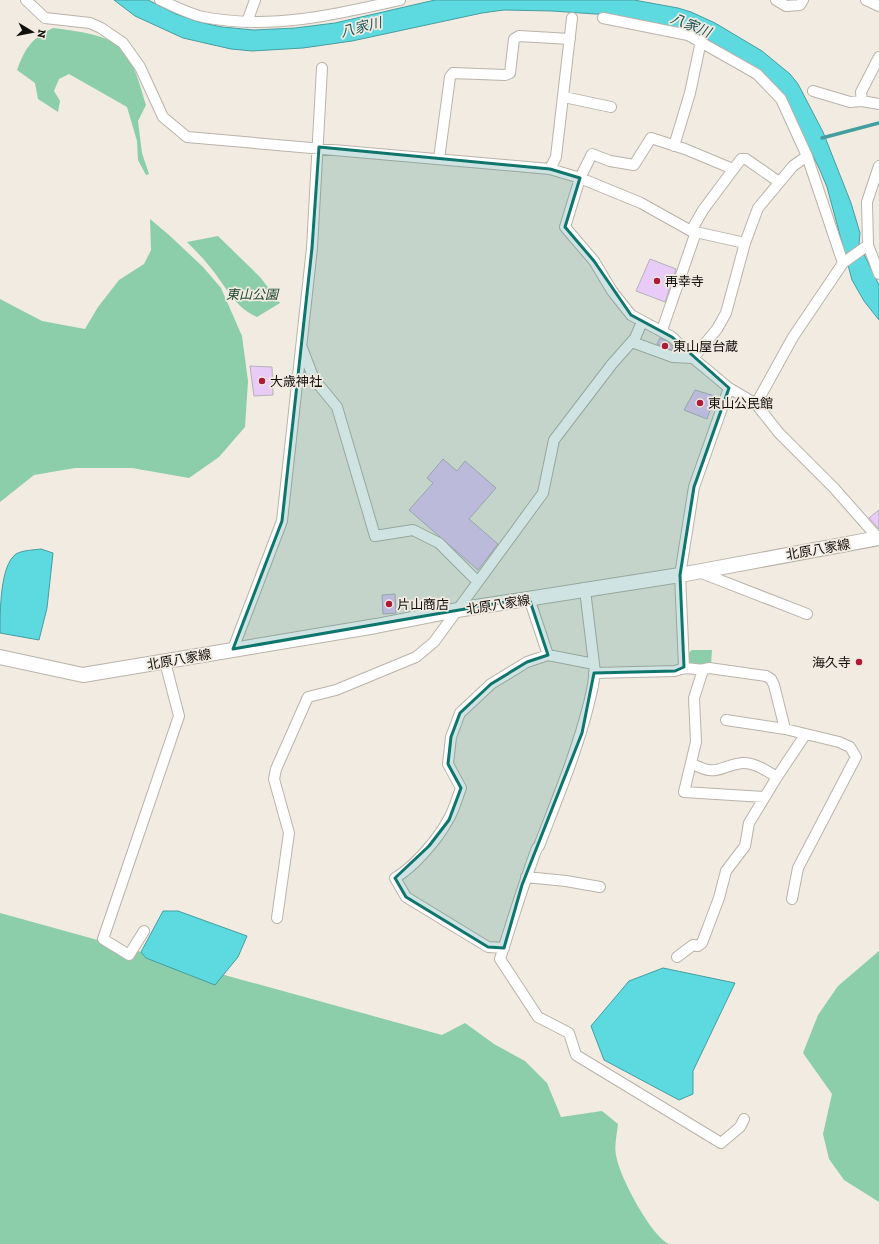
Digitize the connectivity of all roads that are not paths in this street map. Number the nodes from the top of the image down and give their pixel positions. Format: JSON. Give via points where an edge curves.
{"nodes":[{"id":1,"x":26,"y":0,"type":"edge"},
{"id":2,"x":160,"y":0,"type":"edge"},
{"id":3,"x":255,"y":0,"type":"edge"},
{"id":4,"x":400,"y":0,"type":"edge"},
{"id":5,"x":776,"y":0,"type":"edge"},
{"id":6,"x":803,"y":0,"type":"edge"},
{"id":7,"x":866,"y":0,"type":"edge"},
{"id":8,"x":172,"y":2,"type":"edge"},
{"id":9,"x":879,"y":6,"type":"edge"},
{"id":10,"x":572,"y":18,"type":"dead end"},
{"id":11,"x":603,"y":18,"type":"dead end"},
{"id":12,"x":247,"y":22,"type":"junction"},
{"id":13,"x":570,"y":39,"type":"junction"},
{"id":14,"x":701,"y":41,"type":"junction"},
{"id":15,"x":879,"y":57,"type":"edge"},
{"id":16,"x":322,"y":68,"type":"dead end"},
{"id":17,"x":813,"y":92,"type":"dead end"},
{"id":18,"x":564,"y":97,"type":"junction"},
{"id":19,"x":862,"y":101,"type":"junction"},
{"id":20,"x":879,"y":104,"type":"edge"},
{"id":21,"x":612,"y":106,"type":"dead end"},
{"id":22,"x":674,"y":146,"type":"junction"},
{"id":23,"x":319,"y":147,"type":"junction"},
{"id":24,"x":807,"y":156,"type":"junction"},
{"id":25,"x":439,"y":159,"type":"junction"},
{"id":26,"x":879,"y":166,"type":"edge"},
{"id":27,"x":550,"y":169,"type":"junction"},
{"id":28,"x":733,"y":169,"type":"junction"},
{"id":29,"x":580,"y":178,"type":"junction"},
{"id":30,"x":779,"y":182,"type":"junction"},
{"id":31,"x":694,"y":232,"type":"junction"},
{"id":32,"x":745,"y":243,"type":"junction"},
{"id":33,"x":868,"y":245,"type":"junction"},
{"id":34,"x":843,"y":263,"type":"junction"},
{"id":35,"x":879,"y":274,"type":"edge"},
{"id":36,"x":642,"y":322,"type":"junction"},
{"id":37,"x":662,"y":330,"type":"junction"},
{"id":38,"x":632,"y":342,"type":"junction"},
{"id":39,"x":301,"y":346,"type":"junction"},
{"id":40,"x":693,"y":358,"type":"junction"},
{"id":41,"x":729,"y":388,"type":"junction"},
{"id":42,"x":756,"y":404,"type":"junction"},
{"id":43,"x":878,"y":538,"type":"edge"},
{"id":44,"x":698,"y":571,"type":"junction"},
{"id":45,"x":680,"y":574,"type":"junction"},
{"id":46,"x":477,"y":581,"type":"junction"},
{"id":47,"x":585,"y":590,"type":"junction"},
{"id":48,"x":529,"y":598,"type":"junction"},
{"id":49,"x":457,"y":610,"type":"junction"},
{"id":50,"x":807,"y":614,"type":"dead end"},
{"id":51,"x":233,"y":650,"type":"junction"},
{"id":52,"x":548,"y":655,"type":"junction"},
{"id":53,"x":0,"y":657,"type":"edge"},
{"id":54,"x":165,"y":662,"type":"junction"},
{"id":55,"x":684,"y":667,"type":"junction"},
{"id":56,"x":594,"y":668,"type":"junction"},
{"id":57,"x":704,"y":670,"type":"junction"},
{"id":58,"x":726,"y":720,"type":"dead end"},
{"id":59,"x":786,"y":729,"type":"junction"},
{"id":60,"x":805,"y":735,"type":"junction"},
{"id":61,"x":691,"y":764,"type":"junction"},
{"id":62,"x":777,"y":776,"type":"junction"},
{"id":63,"x":764,"y":797,"type":"junction"},
{"id":64,"x":526,"y":877,"type":"junction"},
{"id":65,"x":600,"y":887,"type":"dead end"},
{"id":66,"x":792,"y":900,"type":"dead end"},
{"id":67,"x":277,"y":918,"type":"dead end"},
{"id":68,"x":144,"y":931,"type":"dead end"},
{"id":69,"x":504,"y":948,"type":"junction"},
{"id":70,"x":677,"y":957,"type":"dead end"},
{"id":71,"x":744,"y":1120,"type":"dead end"}],
"edges":[{"from":1,"to":23,"type":"street","via":[[45,18],[90,23],[123,43],[140,67],[164,117],[187,137]]},
{"from":2,"to":8,"type":"street"},
{"from":3,"to":12,"type":"street"},
{"from":4,"to":12,"type":"street","via":[[292,22]]},
{"from":5,"to":6,"type":"street","via":[[786,6],[800,5]]},
{"from":7,"to":9,"type":"street"},
{"from":8,"to":12,"type":"street","via":[[202,16]]},
{"from":10,"to":13,"type":"street"},
{"from":11,"to":14,"type":"street","via":[[688,35]]},
{"from":13,"to":18,"type":"street"},
{"from":13,"to":25,"type":"street","via":[[519,36],[514,39],[510,73],[453,73],[450,77]]},
{"from":14,"to":22,"type":"street","via":[[690,93]]},
{"from":14,"to":24,"type":"street","via":[[757,74],[781,98]]},
{"from":15,"to":19,"type":"street","via":[[860,92]]},
{"from":16,"to":23,"type":"street"},
{"from":17,"to":19,"type":"street","via":[[850,102]]},
{"from":18,"to":21,"type":"street"},
{"from":18,"to":27,"type":"street","via":[[556,157]]},
{"from":19,"to":20,"type":"street"},
{"from":22,"to":28,"type":"street"},
{"from":22,"to":29,"type":"street","via":[[651,138],[634,165],[610,161],[592,154]]},
{"from":23,"to":25,"type":"street"},
{"from":23,"to":39,"type":"street","via":[[312,248]]},
{"from":24,"to":30,"type":"street","via":[[793,166]]},
{"from":24,"to":34,"type":"street"},
{"from":25,"to":27,"type":"street"},
{"from":26,"to":33,"type":"street","via":[[867,202]]},
{"from":27,"to":29,"type":"street"},
{"from":28,"to":30,"type":"street","via":[[741,159],[746,159]]},
{"from":28,"to":31,"type":"street","via":[[703,210]]},
{"from":29,"to":31,"type":"street","via":[[641,203]]},
{"from":29,"to":36,"type":"street","via":[[565,228],[594,261],[612,291],[631,315]]},
{"from":30,"to":32,"type":"street","via":[[758,208]]},
{"from":31,"to":32,"type":"street"},
{"from":31,"to":37,"type":"street"},
{"from":32,"to":40,"type":"street","via":[[726,313],[717,329]]},
{"from":33,"to":34,"type":"street"},
{"from":33,"to":35,"type":"street"},
{"from":34,"to":42,"type":"street","via":[[793,337]]},
{"from":36,"to":37,"type":"street"},
{"from":36,"to":38,"type":"street"},
{"from":37,"to":40,"type":"street","via":[[672,336]]},
{"from":38,"to":40,"type":"street","via":[[673,357]]},
{"from":38,"to":46,"type":"street","via":[[554,440],[544,493]]},
{"from":39,"to":46,"type":"street","via":[[314,379],[337,407],[375,536],[413,530],[439,543]]},
{"from":39,"to":51,"type":"street","via":[[282,521]]},
{"from":40,"to":41,"type":"street"},
{"from":41,"to":42,"type":"street"},
{"from":41,"to":45,"type":"street","via":[[694,487]]},
{"from":42,"to":43,"type":"street","via":[[779,433],[834,488]]},
{"from":43,"to":44,"type":"main road","name":"北原八家線"},
{"from":44,"to":45,"type":"main road","name":"北原八家線"},
{"from":44,"to":50,"type":"street"},
{"from":45,"to":47,"type":"main road","name":"北原八家線"},
{"from":45,"to":55,"type":"street"},
{"from":46,"to":49,"type":"street"},
{"from":47,"to":48,"type":"main road","name":"北原八家線"},
{"from":47,"to":56,"type":"street"},
{"from":48,"to":49,"type":"main road","name":"北原八家線"},
{"from":48,"to":52,"type":"street"},
{"from":49,"to":51,"type":"main road","name":"北原八家線"},
{"from":49,"to":67,"type":"street","via":[[434,642],[416,657],[336,690],[308,697],[274,779],[289,833]]},
{"from":51,"to":54,"type":"main road","name":"北原八家線"},
{"from":52,"to":56,"type":"street"},
{"from":52,"to":69,"type":"street","via":[[527,662],[491,684],[460,713],[451,737],[448,764],[460,788],[449,820],[429,846],[395,878],[406,897],[488,947]]},
{"from":53,"to":54,"type":"main road","name":"北原八家線","via":[[83,675]]},
{"from":54,"to":68,"type":"street","via":[[179,716],[104,939],[129,955]]},
{"from":55,"to":56,"type":"street","via":[[675,671]]},
{"from":55,"to":57,"type":"street"},
{"from":56,"to":64,"type":"street","via":[[582,733]]},
{"from":57,"to":59,"type":"street","via":[[709,668],[771,678]]},
{"from":57,"to":61,"type":"street","via":[[694,698],[696,742]]},
{"from":58,"to":59,"type":"street"},
{"from":59,"to":60,"type":"street"},
{"from":60,"to":62,"type":"street"},
{"from":60,"to":66,"type":"street","via":[[839,742],[850,747],[856,757],[798,868]]},
{"from":61,"to":62,"type":"street","via":[[708,771],[743,763],[755,765]]},
{"from":61,"to":63,"type":"street","via":[[684,792]]},
{"from":62,"to":63,"type":"street"},
{"from":63,"to":70,"type":"street","via":[[750,823],[746,846],[726,871],[702,943],[698,946],[693,945]]},
{"from":64,"to":65,"type":"street"},
{"from":64,"to":69,"type":"street"},
{"from":69,"to":71,"type":"street","via":[[500,959],[538,1017],[569,1033],[576,1055],[721,1143],[740,1127]]}]}
